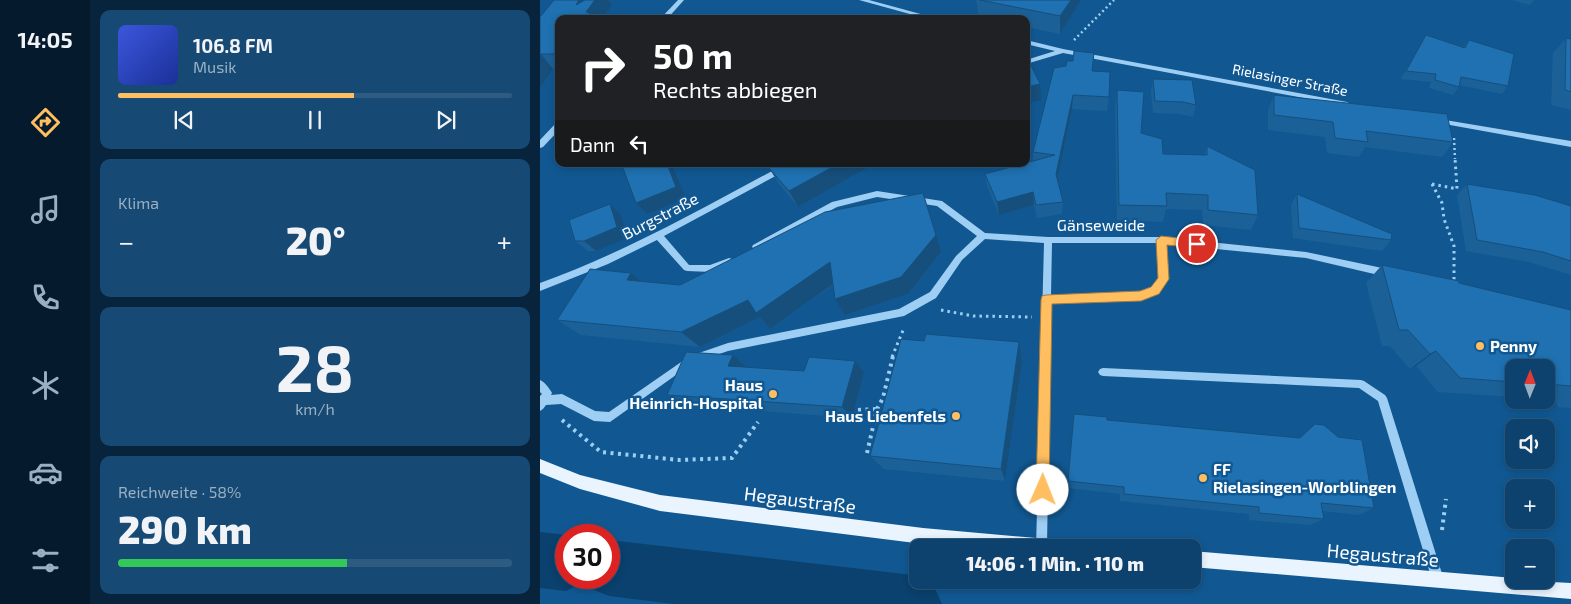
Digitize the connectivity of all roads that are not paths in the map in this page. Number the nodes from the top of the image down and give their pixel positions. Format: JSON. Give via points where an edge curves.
{"nodes":[{"id":1,"x":681,"y":0,"type":"edge"},
{"id":2,"x":862,"y":0,"type":"edge"},
{"id":3,"x":667,"y":15,"type":"edge"},
{"id":4,"x":920,"y":15,"type":"edge"},
{"id":5,"x":1030,"y":43,"type":"edge"},
{"id":6,"x":1063,"y":51,"type":"junction"},
{"id":7,"x":1030,"y":61,"type":"edge"},
{"id":8,"x":1356,"y":105,"type":"edge"},
{"id":9,"x":1434,"y":120,"type":"edge"},
{"id":10,"x":555,"y":129,"type":"edge"},
{"id":11,"x":1571,"y":144,"type":"edge"},
{"id":12,"x":540,"y":145,"type":"edge"},
{"id":13,"x":785,"y":167,"type":"edge"},
{"id":14,"x":658,"y":235,"type":"junction"},
{"id":15,"x":983,"y":236,"type":"junction"},
{"id":16,"x":1048,"y":240,"type":"junction"},
{"id":17,"x":1161,"y":240,"type":"junction"},
{"id":18,"x":750,"y":250,"type":"edge"},
{"id":19,"x":734,"y":258,"type":"edge"},
{"id":20,"x":1398,"y":275,"type":"edge"},
{"id":21,"x":540,"y":287,"type":"edge"},
{"id":22,"x":1046,"y":300,"type":"junction"},
{"id":23,"x":1103,"y":372,"type":"dead end"},
{"id":24,"x":540,"y":384,"type":"edge"},
{"id":25,"x":543,"y":403,"type":"edge"},
{"id":26,"x":540,"y":466,"type":"edge"},
{"id":27,"x":959,"y":539,"type":"edge"},
{"id":28,"x":1042,"y":539,"type":"edge"},
{"id":29,"x":1201,"y":560,"type":"edge"},
{"id":30,"x":1438,"y":580,"type":"junction"},
{"id":31,"x":1571,"y":591,"type":"edge"}],
"edges":[{"from":1,"to":3,"type":"street"},
{"from":2,"to":4,"type":"street"},
{"from":5,"to":6,"type":"street"},
{"from":6,"to":7,"type":"street"},
{"from":6,"to":8,"type":"street","name":"Rielasinger Straße"},
{"from":9,"to":11,"type":"street"},
{"from":10,"to":12,"type":"street"},
{"from":13,"to":14,"type":"street","name":"Burgstraße"},
{"from":14,"to":19,"type":"street","via":[[687,268],[712,268]]},
{"from":14,"to":21,"type":"street","name":"Burgstraße","via":[[570,277]]},
{"from":15,"to":16,"type":"street"},
{"from":15,"to":18,"type":"street","via":[[939,203],[877,194],[835,204]]},
{"from":15,"to":25,"type":"street","via":[[959,258],[933,295],[901,313],[720,350],[687,362],[610,417],[594,416],[562,399]]},
{"from":16,"to":17,"type":"street","name":"Gänseweide"},
{"from":16,"to":22,"type":"street","name":"Gänseweide"},
{"from":17,"to":20,"type":"street","name":"Gänseweide","via":[[1306,255]]},
{"from":17,"to":22,"type":"street","via":[[1164,279],[1155,290],[1141,296]]},
{"from":22,"to":28,"type":"street","name":"Gänseweide"},
{"from":23,"to":30,"type":"street","via":[[1361,384],[1382,398]]},
{"from":24,"to":25,"type":"street","via":[[547,393]]},
{"from":26,"to":27,"type":"main road","name":"Hegaustraße","via":[[580,482],[660,503]]},
{"from":29,"to":30,"type":"main road","name":"Hegaustraße"},
{"from":30,"to":31,"type":"main road","name":"Hegaustraße"}]}
